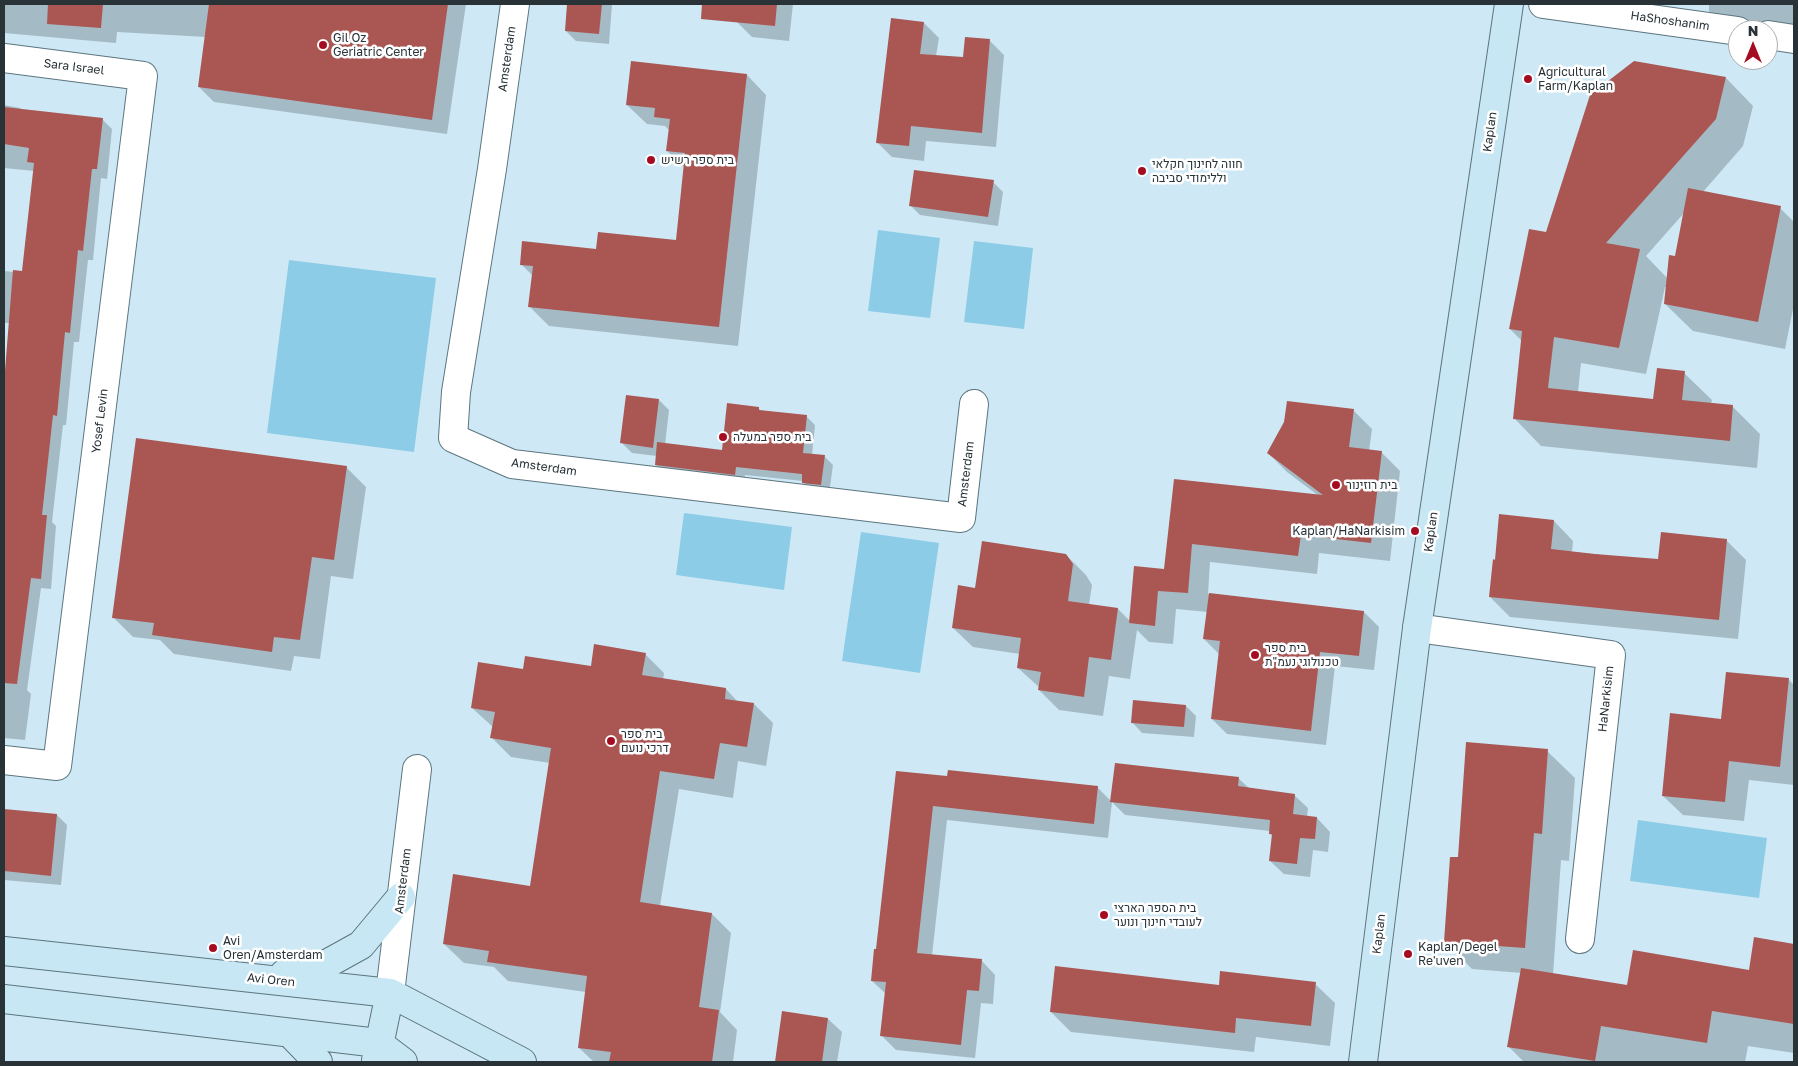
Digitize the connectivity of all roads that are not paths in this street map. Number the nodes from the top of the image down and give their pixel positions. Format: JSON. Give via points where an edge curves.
{"nodes":[{"id":1,"x":515,"y":4,"type":"edge"},
{"id":2,"x":1509,"y":4,"type":"edge"},
{"id":3,"x":1542,"y":4,"type":"edge"},
{"id":4,"x":1728,"y":30,"type":"edge"},
{"id":5,"x":1778,"y":37,"type":"edge"},
{"id":6,"x":1794,"y":39,"type":"edge"},
{"id":7,"x":4,"y":58,"type":"edge"},
{"id":8,"x":144,"y":76,"type":"joint"},
{"id":9,"x":974,"y":404,"type":"dead end"},
{"id":10,"x":1417,"y":628,"type":"junction"},
{"id":11,"x":4,"y":760,"type":"edge"},
{"id":12,"x":417,"y":769,"type":"dead end"},
{"id":13,"x":402,"y":897,"type":"junction"},
{"id":14,"x":1580,"y":939,"type":"dead end"},
{"id":15,"x":4,"y":951,"type":"edge"},
{"id":16,"x":264,"y":979,"type":"junction"},
{"id":17,"x":390,"y":993,"type":"junction"},
{"id":18,"x":4,"y":999,"type":"edge"},
{"id":19,"x":290,"y":1033,"type":"junction"},
{"id":20,"x":377,"y":1053,"type":"edge"},
{"id":21,"x":318,"y":1062,"type":"edge"},
{"id":22,"x":404,"y":1062,"type":"edge"},
{"id":23,"x":522,"y":1062,"type":"edge"},
{"id":24,"x":1363,"y":1062,"type":"edge"}],
"edges":[{"from":1,"to":9,"type":"street","name":"Amsterdam","via":[[456,392],[452,438],[512,464],[961,518]]},
{"from":2,"to":10,"type":"street","name":"Kaplan"},
{"from":3,"to":4,"type":"street","name":"HaShoshanim"},
{"from":5,"to":6,"type":"street"},
{"from":7,"to":8,"type":"street","name":"Sara Israel"},
{"from":8,"to":11,"type":"street","name":"Yosef Levin","via":[[57,766]]},
{"from":10,"to":14,"type":"street","name":"HaNarkisim","via":[[1611,655]]},
{"from":10,"to":24,"type":"street","name":"Kaplan"},
{"from":12,"to":13,"type":"street","name":"Amsterdam"},
{"from":13,"to":16,"type":"street","via":[[360,945],[323,966]]},
{"from":13,"to":17,"type":"street","name":"Amsterdam"},
{"from":15,"to":16,"type":"street","name":"Avi Oren"},
{"from":16,"to":17,"type":"street","name":"Avi Oren"},
{"from":17,"to":20,"type":"street"},
{"from":17,"to":23,"type":"street","name":"Avi Oren"},
{"from":18,"to":19,"type":"street"},
{"from":19,"to":20,"type":"street"},
{"from":19,"to":21,"type":"street"},
{"from":20,"to":22,"type":"street"}]}
